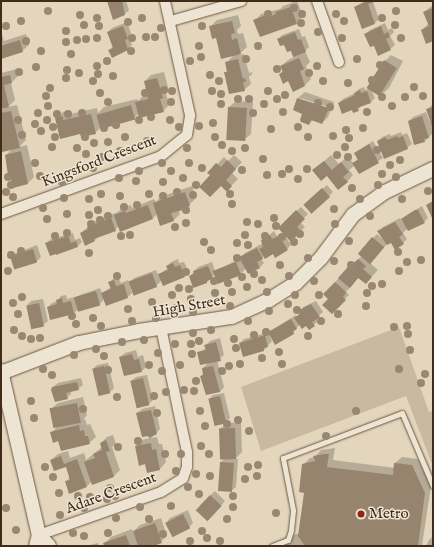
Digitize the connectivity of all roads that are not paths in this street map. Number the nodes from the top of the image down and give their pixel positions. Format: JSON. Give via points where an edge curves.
{"nodes":[{"id":1,"x":165,"y":1,"type":"edge"},
{"id":2,"x":242,"y":1,"type":"edge"},
{"id":3,"x":317,"y":1,"type":"edge"},
{"id":4,"x":171,"y":21,"type":"junction"},
{"id":5,"x":339,"y":62,"type":"dead end"},
{"id":6,"x":433,"y":169,"type":"edge"},
{"id":7,"x":1,"y":214,"type":"edge"},
{"id":8,"x":161,"y":328,"type":"junction"},
{"id":9,"x":1,"y":372,"type":"edge"},
{"id":10,"x":433,"y":486,"type":"edge"},
{"id":11,"x":38,"y":541,"type":"edge"},
{"id":12,"x":49,"y":546,"type":"edge"},
{"id":13,"x":272,"y":546,"type":"edge"}],
"edges":[{"from":1,"to":4,"type":"street","name":"Kingsford Crescent"},
{"from":2,"to":4,"type":"street"},
{"from":3,"to":5,"type":"street"},
{"from":4,"to":7,"type":"street","name":"Kingsford Crescent","via":[[190,115],[187,135],[161,156]]},
{"from":6,"to":8,"type":"street","name":"High Street","via":[[385,192],[353,215],[321,258],[296,283],[269,300],[232,317]]},
{"from":8,"to":9,"type":"street","name":"High Street","via":[[79,343]]},
{"from":8,"to":11,"type":"street","name":"Adare Crescent","via":[[187,452],[188,467],[183,478],[161,492]]},
{"from":9,"to":11,"type":"street"},
{"from":10,"to":13,"type":"lane","via":[[402,413],[283,458],[293,510],[291,530],[288,540]]},
{"from":11,"to":12,"type":"street"}]}
